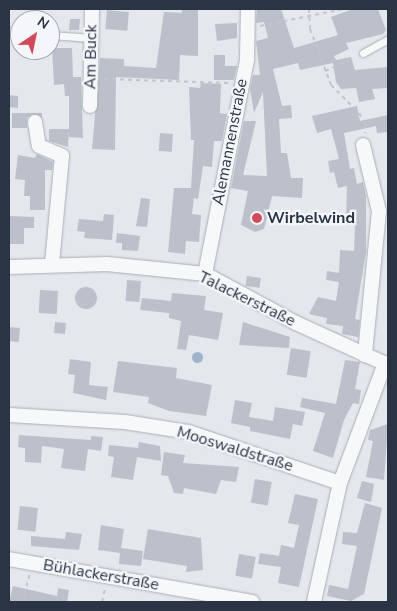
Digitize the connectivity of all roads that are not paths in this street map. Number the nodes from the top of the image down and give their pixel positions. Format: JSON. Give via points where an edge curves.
{"nodes":[{"id":1,"x":92,"y":9,"type":"edge"},
{"id":2,"x":248,"y":9,"type":"edge"},
{"id":3,"x":60,"y":36,"type":"edge"},
{"id":4,"x":89,"y":38,"type":"junction"},
{"id":5,"x":388,"y":39,"type":"edge"},
{"id":6,"x":363,"y":53,"type":"road end"},
{"id":7,"x":90,"y":106,"type":"dead end"},
{"id":8,"x":35,"y":122,"type":"dead end"},
{"id":9,"x":364,"y":145,"type":"road end"},
{"id":10,"x":383,"y":224,"type":"edge"},
{"id":11,"x":52,"y":264,"type":"junction"},
{"id":12,"x":9,"y":267,"type":"edge"},
{"id":13,"x":205,"y":274,"type":"junction"},
{"id":14,"x":366,"y":355,"type":"junction"},
{"id":15,"x":386,"y":364,"type":"edge"},
{"id":16,"x":9,"y":415,"type":"edge"},
{"id":17,"x":340,"y":483,"type":"junction"},
{"id":18,"x":9,"y":559,"type":"edge"},
{"id":19,"x":252,"y":602,"type":"edge"},
{"id":20,"x":314,"y":602,"type":"edge"}],
"edges":[{"from":1,"to":4,"type":"street","name":"Am Buck"},
{"from":2,"to":13,"type":"street","name":"Alemannenstraße","via":[[251,29]]},
{"from":3,"to":4,"type":"lane"},
{"from":4,"to":7,"type":"street","name":"Am Buck"},
{"from":5,"to":6,"type":"lane"},
{"from":8,"to":11,"type":"street","via":[[39,146],[62,156]]},
{"from":9,"to":10,"type":"street"},
{"from":10,"to":14,"type":"street"},
{"from":11,"to":12,"type":"street","name":"Talackerstraße"},
{"from":11,"to":13,"type":"street","name":"Talackerstraße","via":[[137,266]]},
{"from":13,"to":14,"type":"street","name":"Talackerstraße"},
{"from":14,"to":15,"type":"street","name":"Talackerstraße"},
{"from":15,"to":17,"type":"street"},
{"from":16,"to":17,"type":"street","name":"Mooswaldstraße","via":[[125,422],[189,432]]},
{"from":17,"to":20,"type":"street"},
{"from":18,"to":19,"type":"street","name":"Bühlackerstraße"}]}
